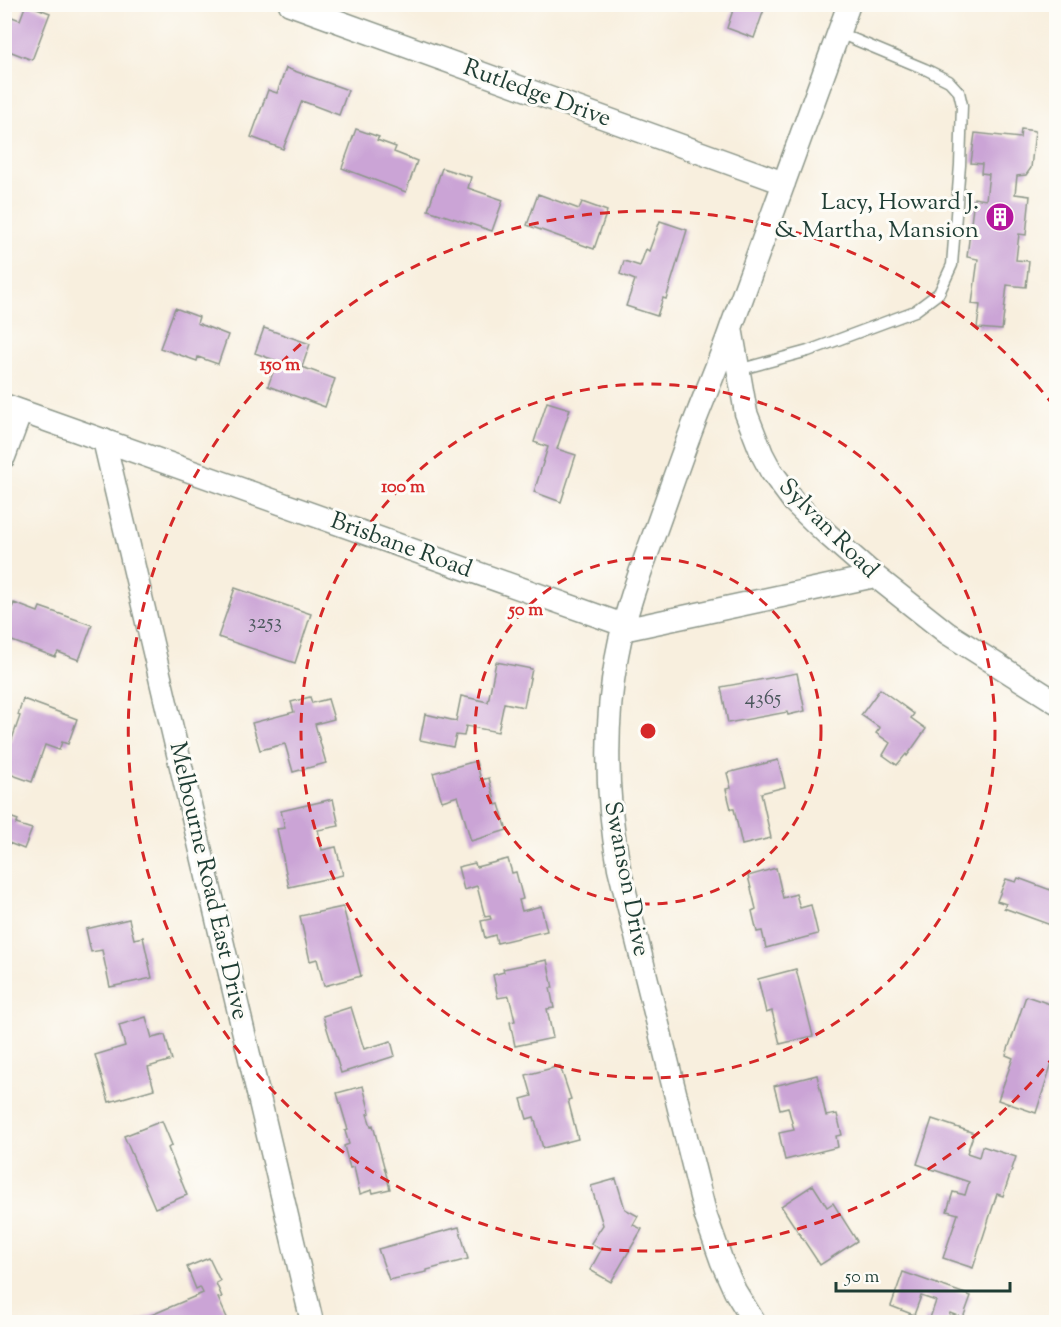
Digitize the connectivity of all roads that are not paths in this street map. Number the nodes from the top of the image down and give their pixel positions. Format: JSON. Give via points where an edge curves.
{"nodes":[{"id":1,"x":290,"y":4,"type":"edge"},
{"id":2,"x":849,"y":4,"type":"edge"},
{"id":3,"x":839,"y":33,"type":"junction"},
{"id":4,"x":784,"y":183,"type":"junction"},
{"id":5,"x":731,"y":328,"type":"junction"},
{"id":6,"x":738,"y":370,"type":"junction"},
{"id":7,"x":13,"y":408,"type":"edge"},
{"id":8,"x":104,"y":440,"type":"junction"},
{"id":9,"x":4,"y":457,"type":"edge"},
{"id":10,"x":875,"y":576,"type":"junction"},
{"id":11,"x":624,"y":625,"type":"junction"},
{"id":12,"x":1056,"y":702,"type":"edge"},
{"id":13,"x":312,"y":1323,"type":"edge"},
{"id":14,"x":754,"y":1323,"type":"edge"}],
"edges":[{"from":1,"to":4,"type":"street","name":"Rutledge Drive"},
{"from":2,"to":3,"type":"street","name":"Sylvan Road"},
{"from":3,"to":4,"type":"street","name":"Sylvan Road"},
{"from":3,"to":6,"type":"lane","via":[[925,69],[949,81],[959,92],[960,155],[952,265],[939,293],[915,311],[808,351]]},
{"from":4,"to":5,"type":"street","name":"Sylvan Road"},
{"from":5,"to":6,"type":"street","name":"Sylvan Road"},
{"from":5,"to":11,"type":"street","name":"Swanson Drive","via":[[634,588]]},
{"from":6,"to":10,"type":"street","name":"Sylvan Road","via":[[746,413],[771,471],[794,502]]},
{"from":7,"to":8,"type":"street","name":"Brisbane Road"},
{"from":7,"to":9,"type":"street"},
{"from":8,"to":11,"type":"street","name":"Brisbane Road"},
{"from":8,"to":13,"type":"street","name":"Melbourne Road East Drive"},
{"from":10,"to":11,"type":"street","name":"Brisbane Road","via":[[639,627]]},
{"from":10,"to":12,"type":"street","name":"Sylvan Road","via":[[947,633]]},
{"from":11,"to":14,"type":"street","name":"Swanson Drive","via":[[613,679],[608,741],[609,795],[617,856],[713,1242]]}]}
